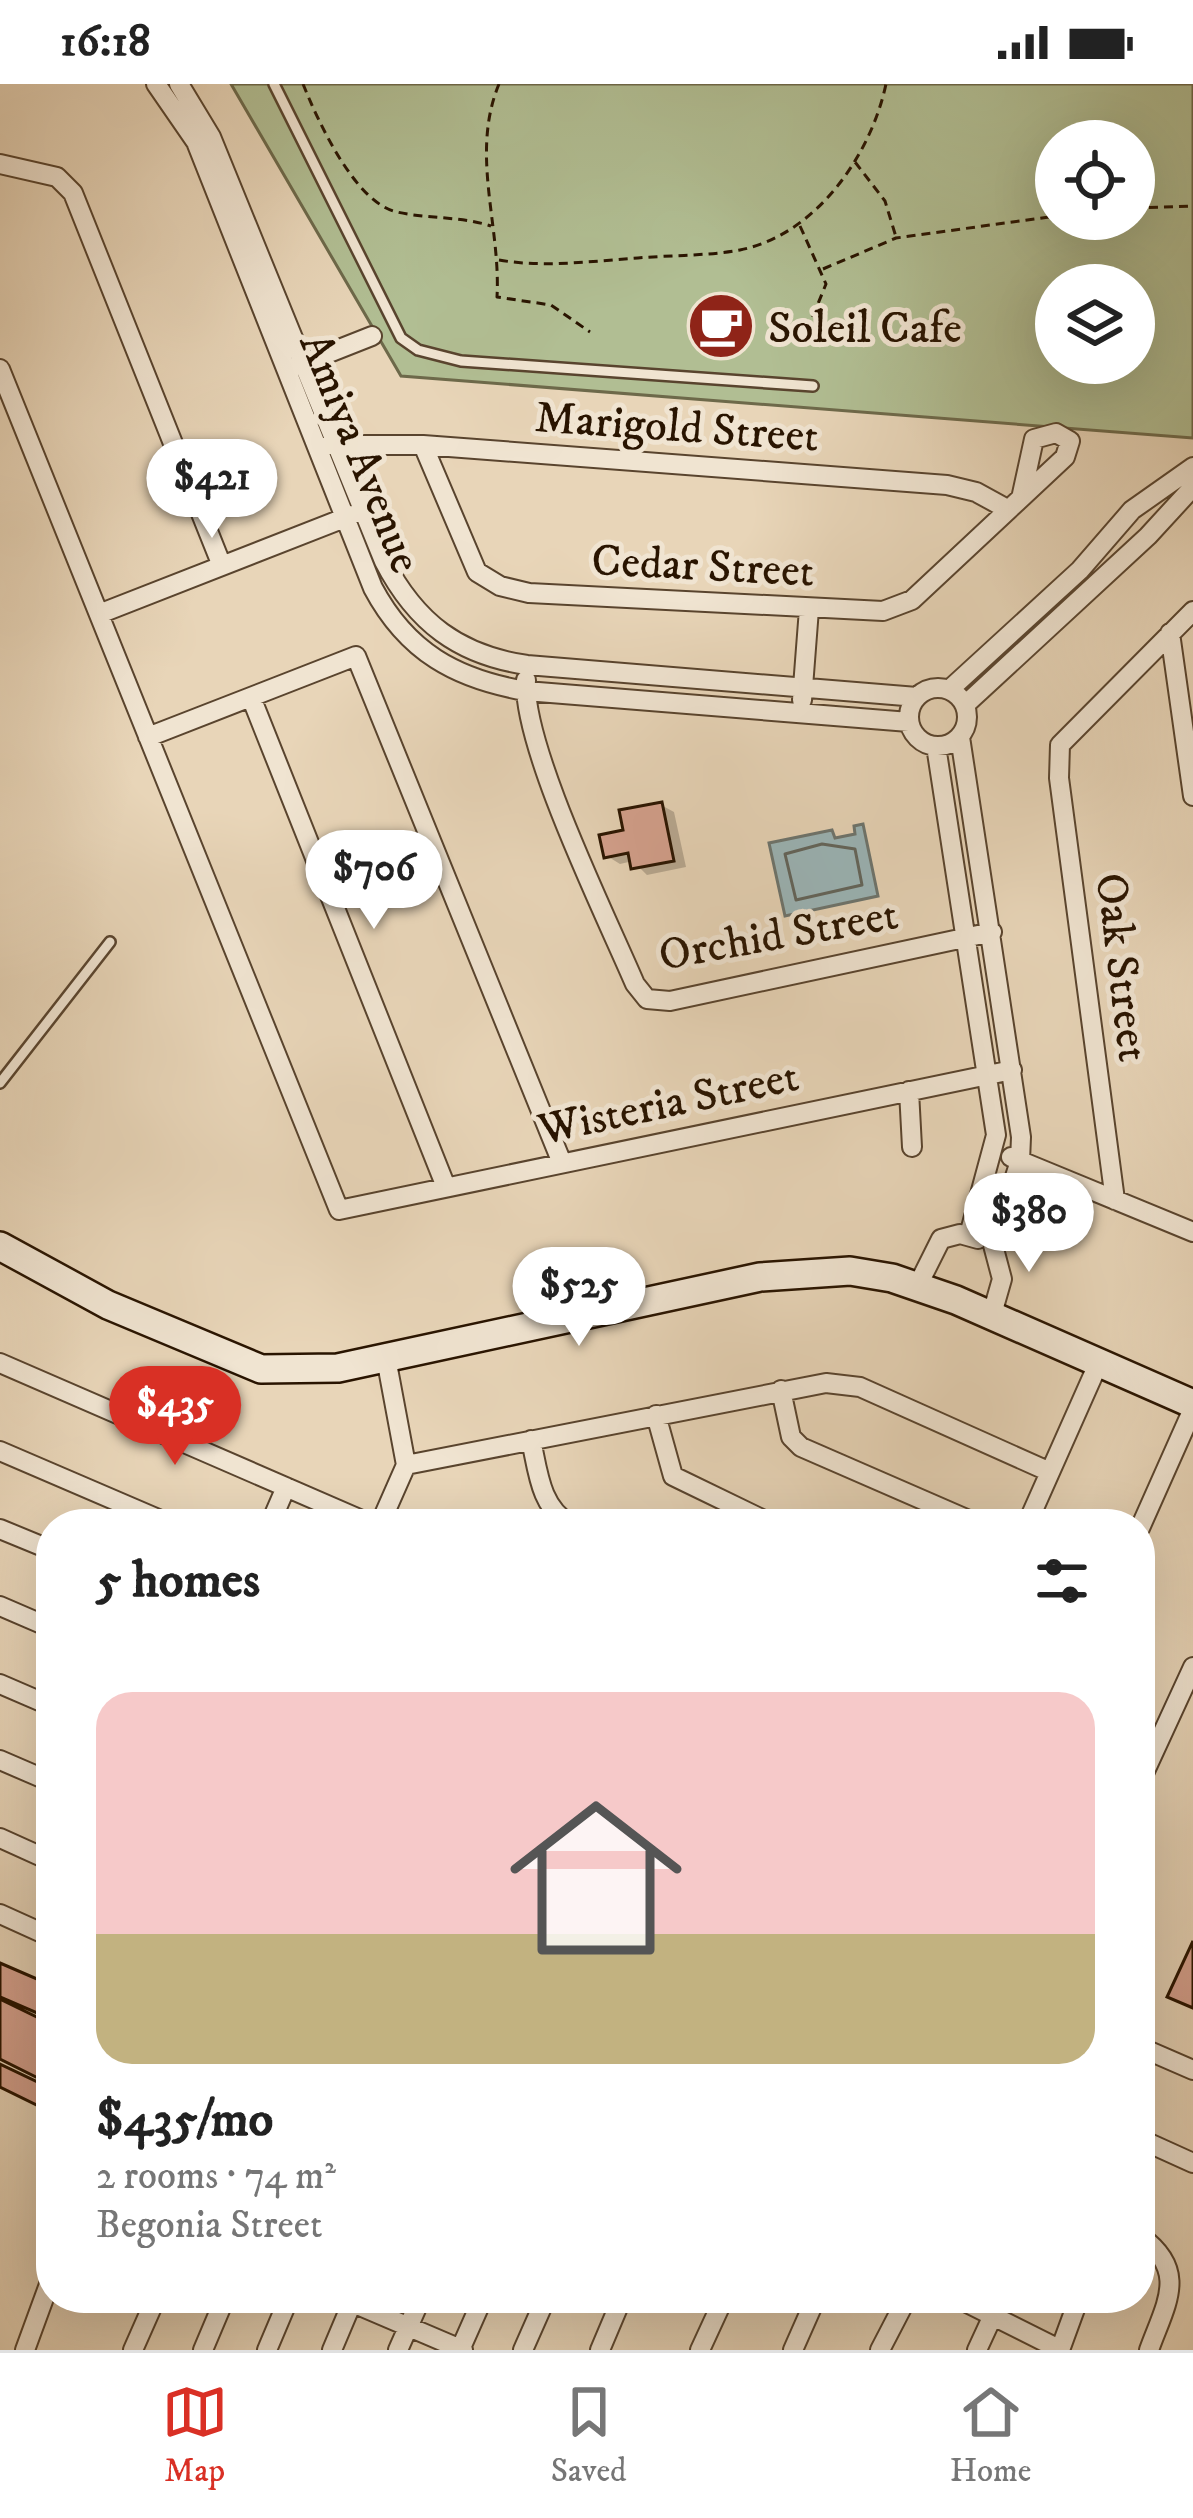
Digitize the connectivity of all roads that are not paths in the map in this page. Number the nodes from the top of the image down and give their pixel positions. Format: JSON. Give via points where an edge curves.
{"nodes":[{"id":1,"x":156,"y":84,"type":"edge"},
{"id":2,"x":178,"y":84,"type":"edge"},
{"id":3,"x":274,"y":84,"type":"edge"},
{"id":4,"x":0,"y":164,"type":"edge"},
{"id":5,"x":372,"y":336,"type":"dead end"},
{"id":6,"x":295,"y":367,"type":"junction"},
{"id":7,"x":0,"y":369,"type":"edge"},
{"id":8,"x":813,"y":386,"type":"dead end"},
{"id":9,"x":327,"y":445,"type":"junction"},
{"id":10,"x":423,"y":445,"type":"junction"},
{"id":11,"x":1193,"y":467,"type":"edge"},
{"id":12,"x":1193,"y":487,"type":"edge"},
{"id":13,"x":1022,"y":494,"type":"dead end"},
{"id":14,"x":1006,"y":509,"type":"junction"},
{"id":15,"x":354,"y":514,"type":"junction"},
{"id":16,"x":222,"y":566,"type":"junction"},
{"id":17,"x":1096,"y":567,"type":"junction"},
{"id":18,"x":809,"y":609,"type":"junction"},
{"id":19,"x":1193,"y":611,"type":"edge"},
{"id":20,"x":99,"y":614,"type":"junction"},
{"id":21,"x":1170,"y":633,"type":"junction"},
{"id":22,"x":527,"y":665,"type":"junction"},
{"id":23,"x":803,"y":688,"type":"junction"},
{"id":24,"x":949,"y":690,"type":"junction"},
{"id":25,"x":526,"y":691,"type":"junction"},
{"id":26,"x":251,"y":697,"type":"junction"},
{"id":27,"x":917,"y":697,"type":"junction"},
{"id":28,"x":965,"y":705,"type":"junction"},
{"id":29,"x":801,"y":713,"type":"junction"},
{"id":30,"x":909,"y":722,"type":"junction"},
{"id":31,"x":148,"y":736,"type":"junction"},
{"id":32,"x":960,"y":737,"type":"junction"},
{"id":33,"x":936,"y":746,"type":"junction"},
{"id":34,"x":1193,"y":796,"type":"edge"},
{"id":35,"x":992,"y":932,"type":"junction"},
{"id":36,"x":968,"y":937,"type":"junction"},
{"id":37,"x":110,"y":943,"type":"dead end"},
{"id":38,"x":1012,"y":1070,"type":"junction"},
{"id":39,"x":988,"y":1075,"type":"junction"},
{"id":40,"x":0,"y":1084,"type":"edge"},
{"id":41,"x":909,"y":1091,"type":"junction"},
{"id":42,"x":912,"y":1147,"type":"dead end"},
{"id":43,"x":996,"y":1151,"type":"junction"},
{"id":44,"x":1020,"y":1161,"type":"junction"},
{"id":45,"x":562,"y":1162,"type":"junction"},
{"id":46,"x":446,"y":1187,"type":"junction"},
{"id":47,"x":1115,"y":1199,"type":"junction"},
{"id":48,"x":1193,"y":1232,"type":"edge"},
{"id":49,"x":969,"y":1235,"type":"junction"},
{"id":50,"x":993,"y":1245,"type":"junction"},
{"id":51,"x":0,"y":1246,"type":"edge"},
{"id":52,"x":918,"y":1286,"type":"junction"},
{"id":53,"x":992,"y":1314,"type":"junction"},
{"id":54,"x":386,"y":1358,"type":"junction"},
{"id":55,"x":1099,"y":1362,"type":"junction"},
{"id":56,"x":0,"y":1363,"type":"edge"},
{"id":57,"x":781,"y":1390,"type":"junction"},
{"id":58,"x":1193,"y":1407,"type":"edge"},
{"id":59,"x":656,"y":1415,"type":"junction"},
{"id":60,"x":531,"y":1440,"type":"junction"},
{"id":61,"x":0,"y":1450,"type":"edge"},
{"id":62,"x":406,"y":1465,"type":"junction"},
{"id":63,"x":1050,"y":1472,"type":"junction"},
{"id":64,"x":286,"y":1487,"type":"junction"},
{"id":65,"x":136,"y":1509,"type":"edge"},
{"id":66,"x":276,"y":1509,"type":"edge"},
{"id":67,"x":340,"y":1509,"type":"edge"},
{"id":68,"x":384,"y":1509,"type":"edge"},
{"id":69,"x":552,"y":1509,"type":"edge"},
{"id":70,"x":741,"y":1509,"type":"edge"},
{"id":71,"x":944,"y":1509,"type":"edge"},
{"id":72,"x":1034,"y":1509,"type":"edge"},
{"id":73,"x":1148,"y":1509,"type":"edge"},
{"id":74,"x":0,"y":1528,"type":"edge"},
{"id":75,"x":36,"y":1544,"type":"edge"},
{"id":76,"x":0,"y":1606,"type":"edge"},
{"id":77,"x":36,"y":1622,"type":"edge"},
{"id":78,"x":1193,"y":1667,"type":"edge"},
{"id":79,"x":0,"y":1684,"type":"edge"},
{"id":80,"x":36,"y":1700,"type":"edge"},
{"id":81,"x":1155,"y":1749,"type":"edge"},
{"id":82,"x":0,"y":1760,"type":"edge"},
{"id":83,"x":36,"y":1776,"type":"edge"},
{"id":84,"x":0,"y":1838,"type":"edge"},
{"id":85,"x":36,"y":1854,"type":"edge"},
{"id":86,"x":0,"y":1914,"type":"edge"},
{"id":87,"x":36,"y":1930,"type":"edge"},
{"id":88,"x":1155,"y":2054,"type":"edge"},
{"id":89,"x":1193,"y":2070,"type":"edge"},
{"id":90,"x":1155,"y":2146,"type":"edge"},
{"id":91,"x":1193,"y":2163,"type":"edge"},
{"id":92,"x":1155,"y":2247,"type":"edge"},
{"id":93,"x":38,"y":2313,"type":"edge"},
{"id":94,"x":149,"y":2313,"type":"edge"},
{"id":95,"x":219,"y":2313,"type":"edge"},
{"id":96,"x":283,"y":2313,"type":"edge"},
{"id":97,"x":345,"y":2313,"type":"edge"},
{"id":98,"x":378,"y":2313,"type":"edge"},
{"id":99,"x":415,"y":2313,"type":"edge"},
{"id":100,"x":477,"y":2313,"type":"edge"},
{"id":101,"x":539,"y":2313,"type":"edge"},
{"id":102,"x":616,"y":2313,"type":"edge"},
{"id":103,"x":717,"y":2313,"type":"edge"},
{"id":104,"x":809,"y":2313,"type":"edge"},
{"id":105,"x":899,"y":2313,"type":"edge"},
{"id":106,"x":985,"y":2313,"type":"edge"},
{"id":107,"x":994,"y":2313,"type":"edge"},
{"id":108,"x":1074,"y":2313,"type":"edge"},
{"id":109,"x":992,"y":2317,"type":"junction"},
{"id":110,"x":409,"y":2327,"type":"junction"},
{"id":111,"x":25,"y":2350,"type":"edge"},
{"id":112,"x":133,"y":2350,"type":"edge"},
{"id":113,"x":203,"y":2350,"type":"edge"},
{"id":114,"x":267,"y":2350,"type":"edge"},
{"id":115,"x":332,"y":2350,"type":"edge"},
{"id":116,"x":398,"y":2350,"type":"edge"},
{"id":117,"x":462,"y":2350,"type":"edge"},
{"id":118,"x":523,"y":2350,"type":"edge"},
{"id":119,"x":600,"y":2350,"type":"edge"},
{"id":120,"x":700,"y":2350,"type":"edge"},
{"id":121,"x":793,"y":2350,"type":"edge"},
{"id":122,"x":880,"y":2350,"type":"edge"},
{"id":123,"x":977,"y":2350,"type":"edge"},
{"id":124,"x":1061,"y":2350,"type":"edge"},
{"id":125,"x":1149,"y":2350,"type":"edge"}],
"edges":[{"from":1,"to":6,"type":"street","name":"Amiya Avenue","via":[[196,142]]},
{"from":2,"to":6,"type":"street","name":"Amiya Avenue","via":[[211,137]]},
{"from":3,"to":8,"type":"lane","via":[[401,338],[438,357]]},
{"from":4,"to":16,"type":"street","via":[[65,183]]},
{"from":5,"to":6,"type":"street"},
{"from":6,"to":9,"type":"street","name":"Amiya Avenue"},
{"from":7,"to":20,"type":"street"},
{"from":9,"to":10,"type":"street","name":"Marigold Street"},
{"from":9,"to":15,"type":"street","name":"Amiya Avenue"},
{"from":10,"to":14,"type":"street","name":"Marigold Street","via":[[947,485]]},
{"from":10,"to":18,"type":"street","name":"Cedar Street","via":[[466,554],[500,586]]},
{"from":11,"to":17,"type":"street","via":[[1132,510]]},
{"from":12,"to":17,"type":"street","via":[[1148,536]]},
{"from":13,"to":14,"type":"street","name":"Cedar Street"},
{"from":14,"to":18,"type":"street","name":"Cedar Street","via":[[912,600],[884,611]]},
{"from":15,"to":16,"type":"street"},
{"from":15,"to":22,"type":"street","name":"Amiya Avenue","via":[[430,624],[464,649]]},
{"from":15,"to":25,"type":"street","name":"Amiya Avenue","via":[[373,588],[408,638],[446,668]]},
{"from":16,"to":20,"type":"street"},
{"from":17,"to":24,"type":"street"},
{"from":17,"to":28,"type":"street"},
{"from":18,"to":23,"type":"street"},
{"from":19,"to":21,"type":"street"},
{"from":20,"to":31,"type":"street"},
{"from":21,"to":34,"type":"street"},
{"from":21,"to":47,"type":"street","name":"Oak Street","via":[[1060,745]]},
{"from":22,"to":23,"type":"street","name":"Amiya Avenue"},
{"from":22,"to":25,"type":"street","name":"Orchid Street"},
{"from":23,"to":27,"type":"street","name":"Amiya Avenue"},
{"from":23,"to":29,"type":"street"},
{"from":24,"to":27,"type":"street"},
{"from":24,"to":28,"type":"street"},
{"from":25,"to":29,"type":"street","name":"Amiya Avenue"},
{"from":25,"to":36,"type":"street","name":"Orchid Street","via":[[565,816],[644,1006]]},
{"from":26,"to":31,"type":"street"},
{"from":26,"to":45,"type":"street","via":[[356,656]]},
{"from":26,"to":46,"type":"street"},
{"from":27,"to":30,"type":"street"},
{"from":28,"to":32,"type":"street"},
{"from":29,"to":30,"type":"street","name":"Amiya Avenue"},
{"from":30,"to":33,"type":"street"},
{"from":31,"to":46,"type":"street","name":"Wisteria Street","via":[[340,1210]]},
{"from":32,"to":33,"type":"street"},
{"from":32,"to":35,"type":"street"},
{"from":33,"to":36,"type":"street"},
{"from":35,"to":36,"type":"street","name":"Orchid Street"},
{"from":35,"to":38,"type":"street"},
{"from":36,"to":39,"type":"street"},
{"from":37,"to":40,"type":"lane"},
{"from":38,"to":39,"type":"street","name":"Wisteria Street"},
{"from":38,"to":44,"type":"street"},
{"from":39,"to":41,"type":"street","name":"Wisteria Street"},
{"from":39,"to":43,"type":"street"},
{"from":41,"to":42,"type":"street"},
{"from":41,"to":45,"type":"street","name":"Wisteria Street"},
{"from":43,"to":44,"type":"street"},
{"from":43,"to":49,"type":"street"},
{"from":44,"to":47,"type":"street"},
{"from":44,"to":50,"type":"street"},
{"from":45,"to":46,"type":"street","name":"Wisteria Street"},
{"from":47,"to":48,"type":"street"},
{"from":49,"to":50,"type":"street"},
{"from":49,"to":52,"type":"street","via":[[934,1246]]},
{"from":50,"to":53,"type":"street","via":[[1002,1279]]},
{"from":51,"to":54,"type":"main road","via":[[108,1305],[245,1364],[299,1372]]},
{"from":52,"to":53,"type":"main road"},
{"from":52,"to":54,"type":"main road","via":[[850,1271],[760,1277]]},
{"from":53,"to":55,"type":"main road"},
{"from":54,"to":62,"type":"street"},
{"from":55,"to":58,"type":"main road"},
{"from":55,"to":63,"type":"street"},
{"from":56,"to":64,"type":"street"},
{"from":57,"to":59,"type":"street"},
{"from":57,"to":63,"type":"street","via":[[860,1388]]},
{"from":57,"to":71,"type":"street","via":[[795,1443]]},
{"from":58,"to":73,"type":"street"},
{"from":59,"to":60,"type":"street"},
{"from":59,"to":70,"type":"street","via":[[673,1476]]},
{"from":60,"to":62,"type":"street"},
{"from":60,"to":69,"type":"street"},
{"from":61,"to":65,"type":"street"},
{"from":62,"to":68,"type":"street"},
{"from":63,"to":72,"type":"street"},
{"from":64,"to":66,"type":"street"},
{"from":64,"to":67,"type":"street"},
{"from":74,"to":75,"type":"street"},
{"from":76,"to":77,"type":"street"},
{"from":78,"to":81,"type":"street"},
{"from":79,"to":80,"type":"street"},
{"from":82,"to":83,"type":"street"},
{"from":84,"to":85,"type":"street"},
{"from":86,"to":87,"type":"street"},
{"from":88,"to":89,"type":"street"},
{"from":90,"to":91,"type":"street"},
{"from":92,"to":125,"type":"street","via":[[1170,2276]]},
{"from":93,"to":111,"type":"street"},
{"from":94,"to":112,"type":"street"},
{"from":95,"to":113,"type":"street"},
{"from":96,"to":114,"type":"street"},
{"from":97,"to":115,"type":"street"},
{"from":98,"to":110,"type":"street"},
{"from":99,"to":110,"type":"street"},
{"from":100,"to":117,"type":"street"},
{"from":101,"to":118,"type":"street"},
{"from":102,"to":119,"type":"street"},
{"from":103,"to":120,"type":"street"},
{"from":104,"to":121,"type":"street"},
{"from":105,"to":122,"type":"street"},
{"from":106,"to":109,"type":"street"},
{"from":107,"to":109,"type":"street"},
{"from":108,"to":124,"type":"street"},
{"from":109,"to":123,"type":"street"},
{"from":109,"to":124,"type":"street"},
{"from":110,"to":116,"type":"street"},
{"from":110,"to":117,"type":"street"}]}
